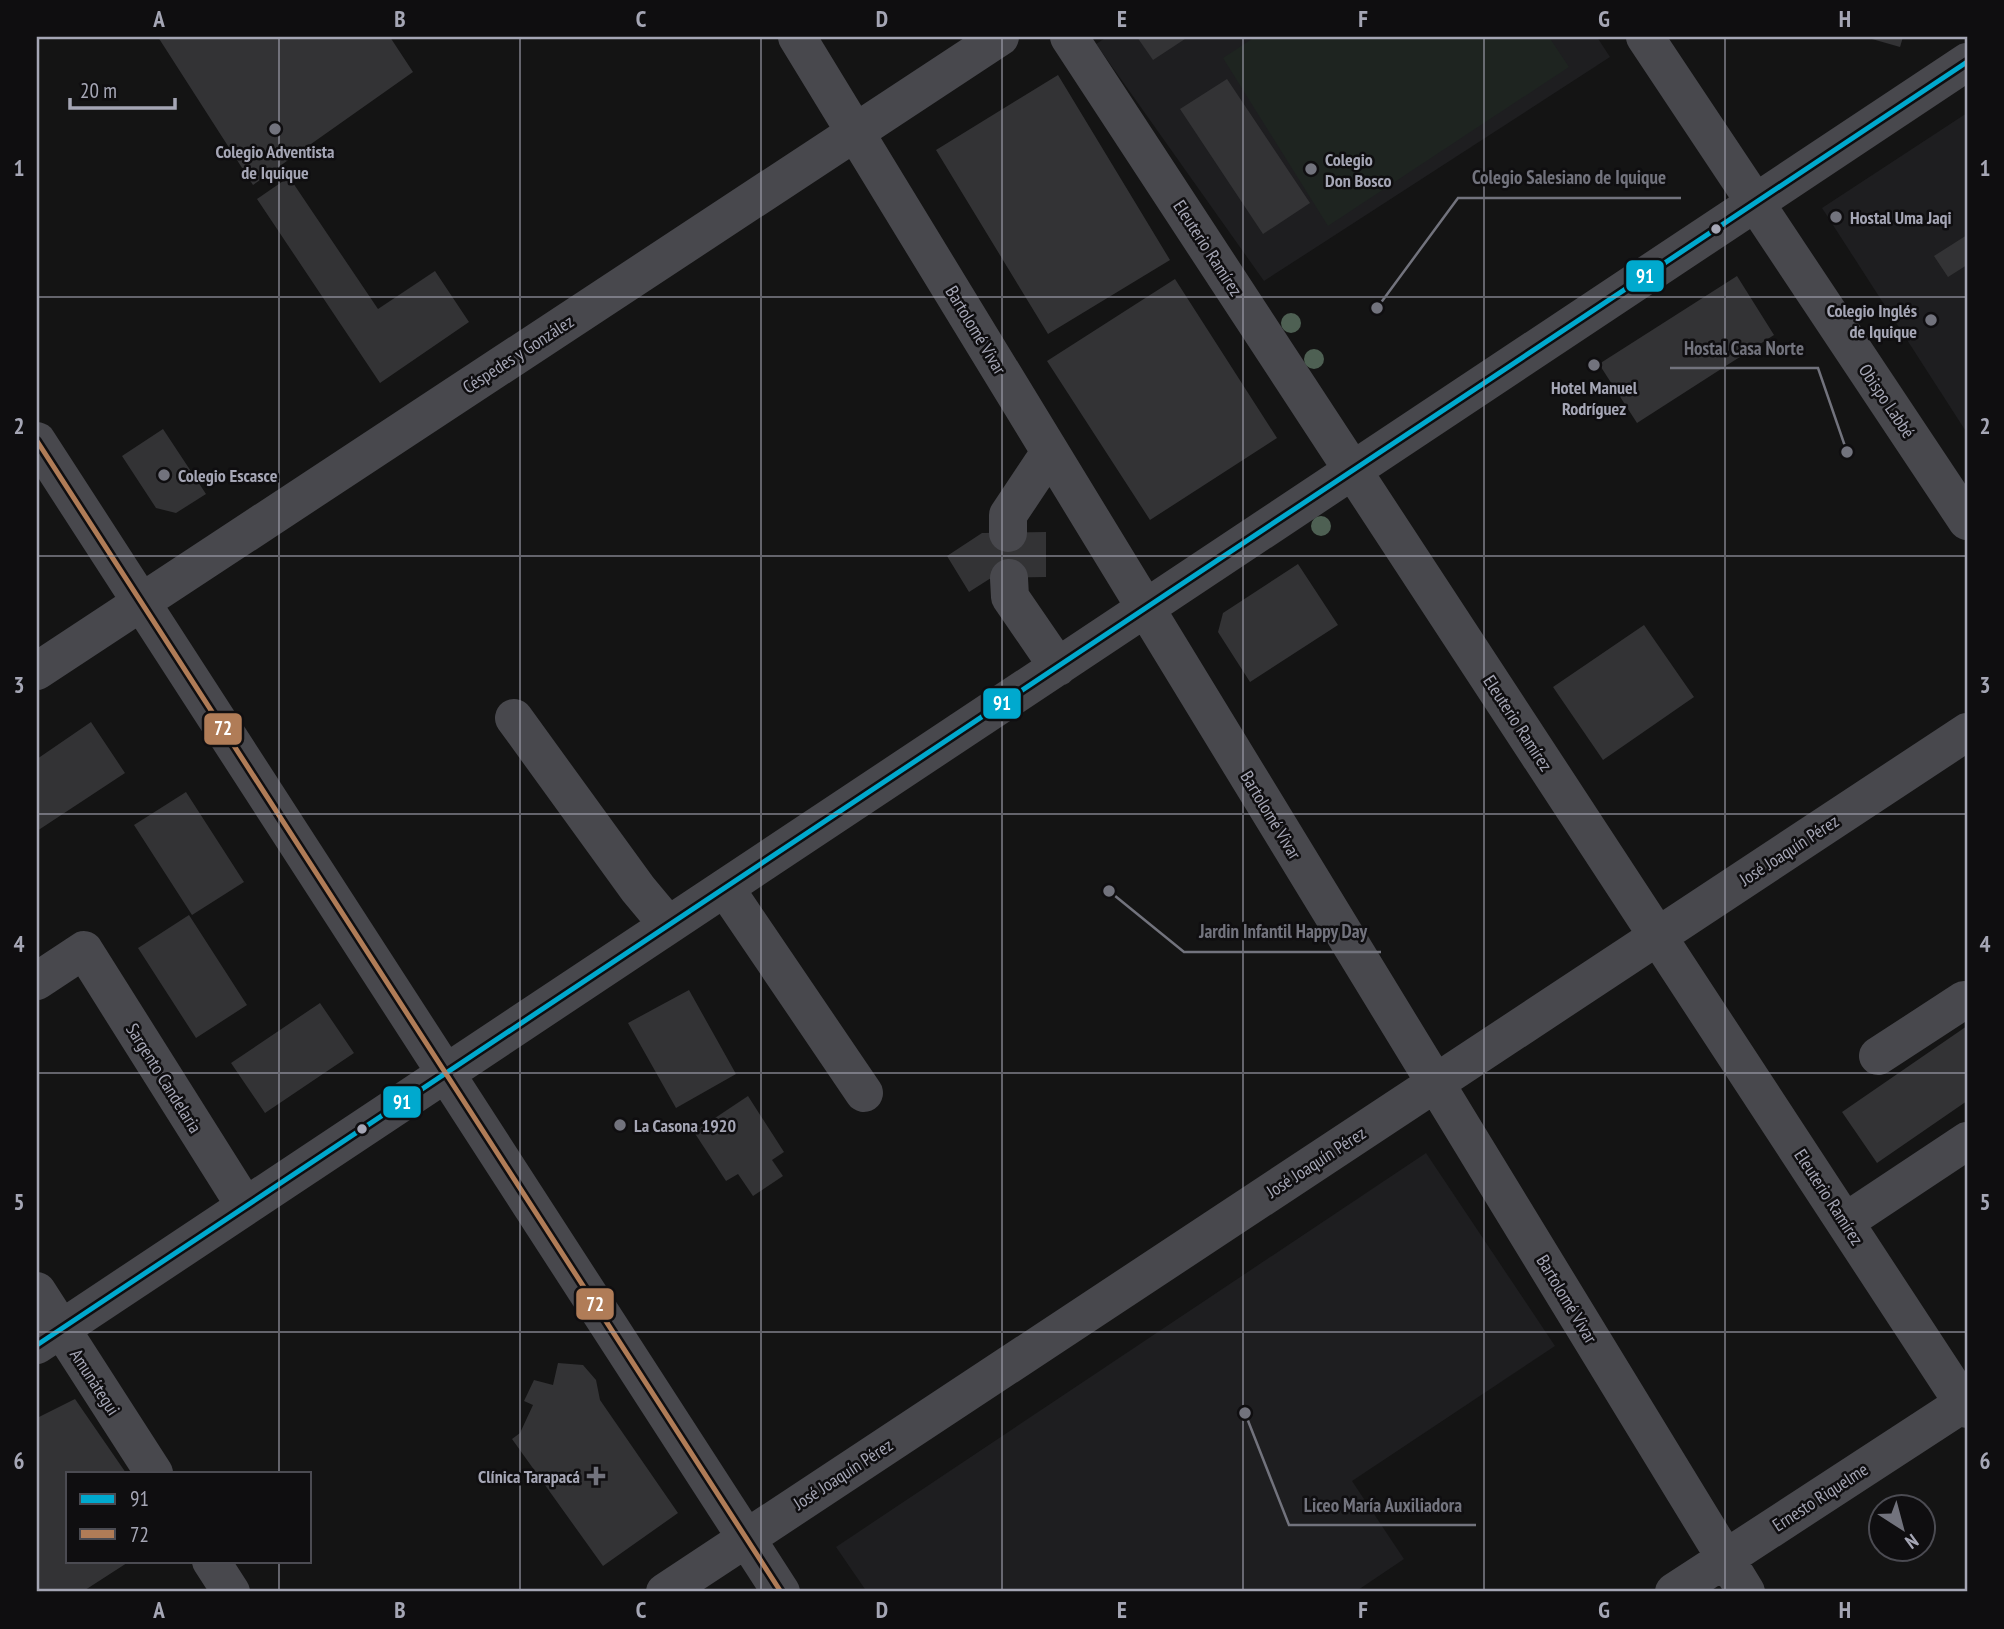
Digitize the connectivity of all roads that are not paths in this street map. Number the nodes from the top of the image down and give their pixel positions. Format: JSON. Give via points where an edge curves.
{"nodes":[{"id":1,"x":797,"y":37,"type":"edge"},
{"id":2,"x":1000,"y":37,"type":"edge"},
{"id":3,"x":1069,"y":37,"type":"edge"},
{"id":4,"x":1645,"y":37,"type":"edge"},
{"id":5,"x":1967,"y":62,"type":"edge"},
{"id":6,"x":855,"y":132,"type":"junction"},
{"id":7,"x":1755,"y":203,"type":"junction"},
{"id":8,"x":37,"y":441,"type":"edge"},
{"id":9,"x":1050,"y":452,"type":"junction"},
{"id":10,"x":1353,"y":470,"type":"junction"},
{"id":11,"x":1967,"y":521,"type":"edge"},
{"id":12,"x":1008,"y":533,"type":"dead end"},
{"id":13,"x":1009,"y":578,"type":"dead end"},
{"id":14,"x":141,"y":602,"type":"junction"},
{"id":15,"x":1146,"y":608,"type":"junction"},
{"id":16,"x":1058,"y":667,"type":"junction"},
{"id":17,"x":37,"y":671,"type":"edge"},
{"id":18,"x":514,"y":718,"type":"dead end"},
{"id":19,"x":1967,"y":732,"type":"edge"},
{"id":20,"x":725,"y":888,"type":"junction"},
{"id":21,"x":668,"y":925,"type":"junction"},
{"id":22,"x":1658,"y":936,"type":"junction"},
{"id":23,"x":37,"y":981,"type":"edge"},
{"id":24,"x":1967,"y":1002,"type":"edge"},
{"id":25,"x":1878,"y":1056,"type":"dead end"},
{"id":26,"x":446,"y":1073,"type":"junction"},
{"id":27,"x":1436,"y":1083,"type":"junction"},
{"id":28,"x":864,"y":1093,"type":"dead end"},
{"id":29,"x":1967,"y":1141,"type":"edge"},
{"id":30,"x":245,"y":1206,"type":"junction"},
{"id":31,"x":1845,"y":1222,"type":"junction"},
{"id":32,"x":37,"y":1291,"type":"edge"},
{"id":33,"x":49,"y":1337,"type":"edge"},
{"id":34,"x":1966,"y":1404,"type":"edge"},
{"id":35,"x":153,"y":1472,"type":"edge"},
{"id":36,"x":746,"y":1538,"type":"junction"},
{"id":37,"x":1725,"y":1559,"type":"junction"},
{"id":38,"x":212,"y":1562,"type":"edge"},
{"id":39,"x":231,"y":1592,"type":"edge"},
{"id":40,"x":665,"y":1592,"type":"edge"},
{"id":41,"x":782,"y":1592,"type":"edge"},
{"id":42,"x":1674,"y":1592,"type":"edge"},
{"id":43,"x":1746,"y":1592,"type":"edge"}],
"edges":[{"from":1,"to":6,"type":"street","name":"Bartolomé Vivar"},
{"from":2,"to":6,"type":"street","name":"Céspedes y González"},
{"from":3,"to":10,"type":"street","name":"Eleuterio Ramírez"},
{"from":4,"to":7,"type":"street","name":"Obispo Labbé"},
{"from":5,"to":7,"type":"street"},
{"from":6,"to":9,"type":"street","name":"Bartolomé Vivar"},
{"from":6,"to":14,"type":"street","name":"Céspedes y González"},
{"from":7,"to":10,"type":"street"},
{"from":7,"to":11,"type":"street","name":"Obispo Labbé"},
{"from":8,"to":14,"type":"street"},
{"from":9,"to":12,"type":"street","via":[[1008,514]]},
{"from":9,"to":15,"type":"street","name":"Bartolomé Vivar"},
{"from":10,"to":15,"type":"street"},
{"from":10,"to":22,"type":"street","name":"Eleuterio Ramírez"},
{"from":13,"to":16,"type":"street","via":[[1010,597]]},
{"from":14,"to":17,"type":"street","name":"Céspedes y González"},
{"from":14,"to":26,"type":"street"},
{"from":15,"to":16,"type":"street"},
{"from":15,"to":27,"type":"street","name":"Bartolomé Vivar"},
{"from":16,"to":20,"type":"street"},
{"from":18,"to":21,"type":"street"},
{"from":19,"to":22,"type":"street","name":"José Joaquín Pérez"},
{"from":20,"to":21,"type":"street"},
{"from":20,"to":28,"type":"street"},
{"from":21,"to":26,"type":"street"},
{"from":22,"to":27,"type":"street","name":"José Joaquín Pérez"},
{"from":22,"to":31,"type":"street","name":"Eleuterio Ramírez"},
{"from":23,"to":30,"type":"street","name":"Sargento Candelaria","via":[[84,950]]},
{"from":24,"to":25,"type":"street"},
{"from":26,"to":30,"type":"street"},
{"from":26,"to":36,"type":"street"},
{"from":27,"to":36,"type":"street","name":"José Joaquín Pérez"},
{"from":27,"to":37,"type":"street","name":"Bartolomé Vivar"},
{"from":29,"to":31,"type":"street"},
{"from":30,"to":33,"type":"street"},
{"from":31,"to":34,"type":"street","name":"Eleuterio Ramírez"},
{"from":32,"to":33,"type":"street","name":"Amunátegui"},
{"from":33,"to":35,"type":"street","name":"Amunátegui"},
{"from":34,"to":37,"type":"street","name":"Ernesto Riquelme"},
{"from":36,"to":40,"type":"street","name":"José Joaquín Pérez"},
{"from":36,"to":41,"type":"street"},
{"from":37,"to":42,"type":"street","name":"Ernesto Riquelme"},
{"from":37,"to":43,"type":"street","name":"Bartolomé Vivar"},
{"from":38,"to":39,"type":"street"}]}
